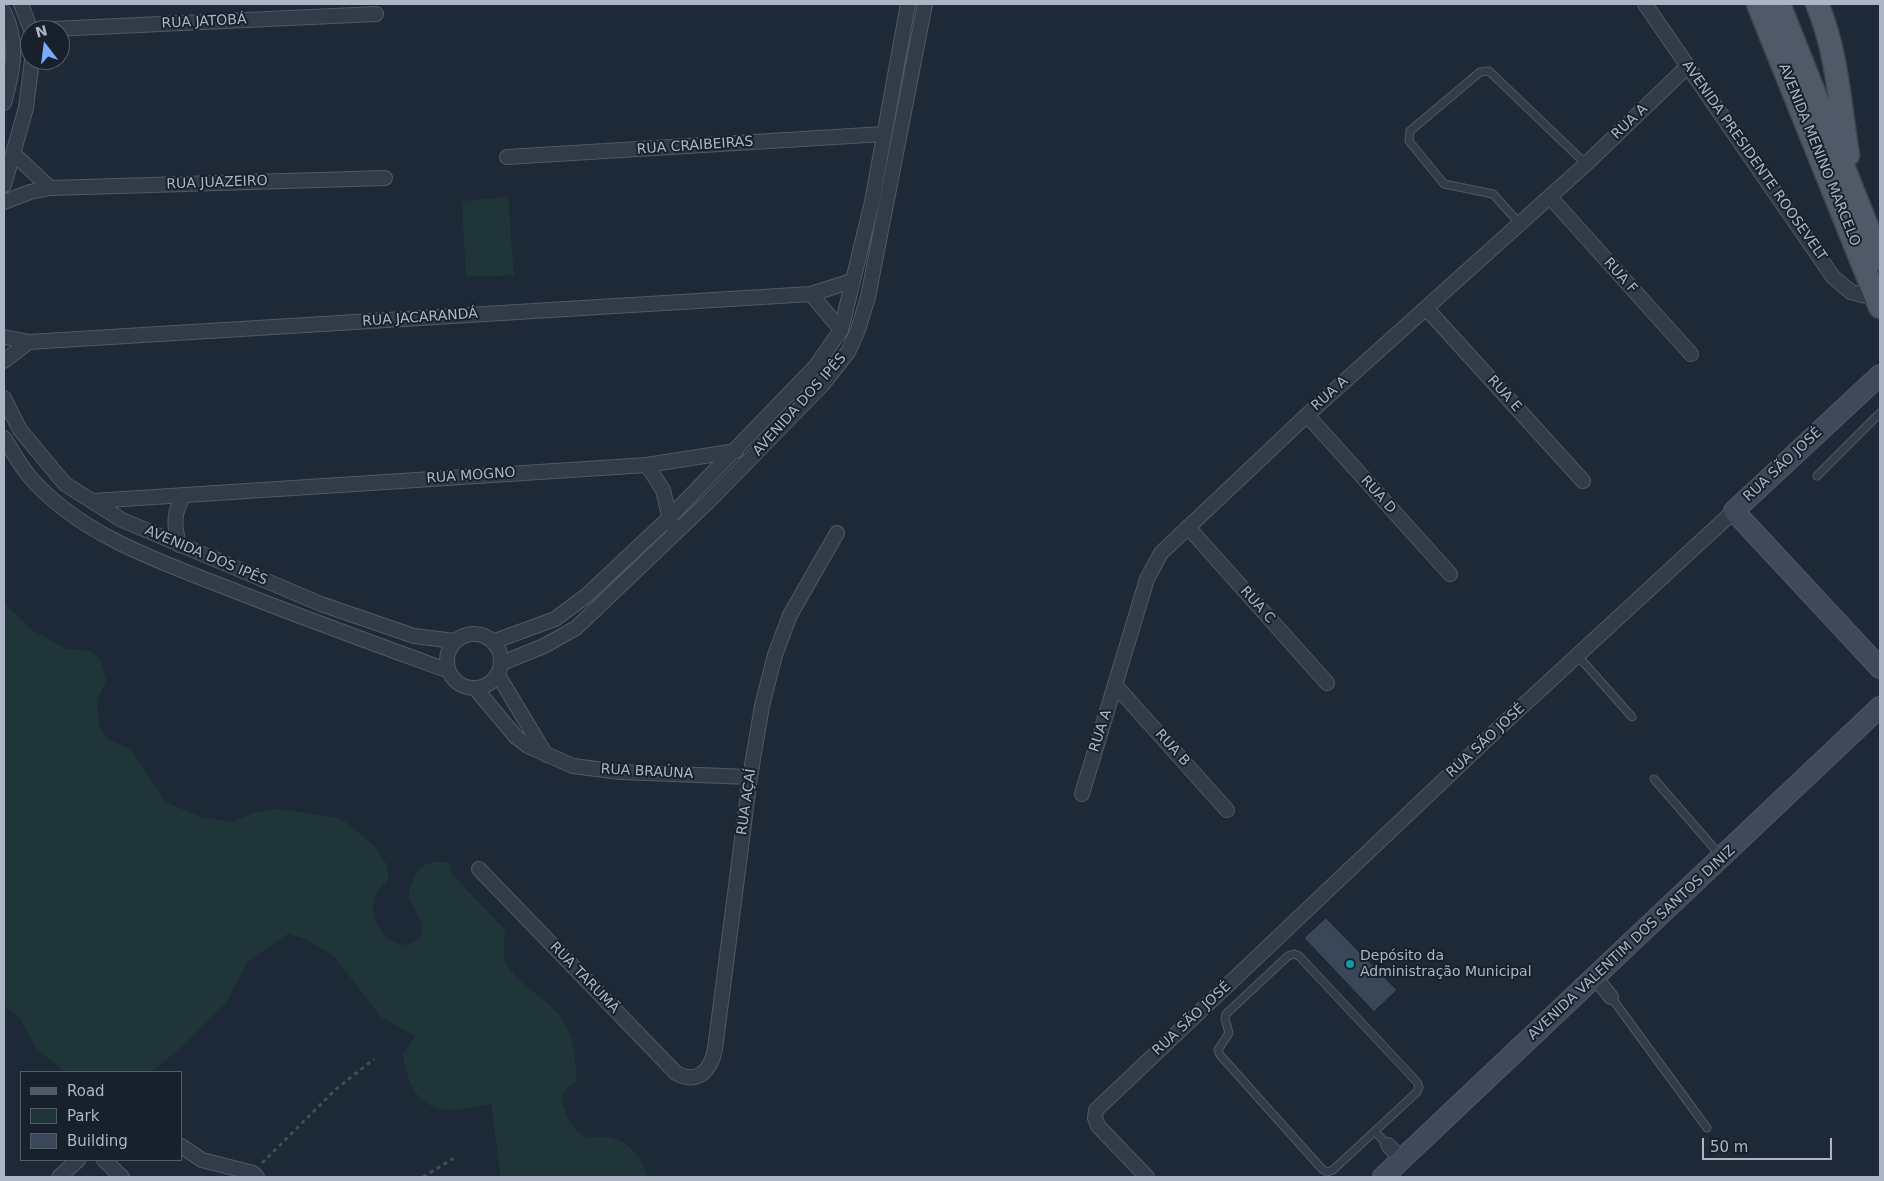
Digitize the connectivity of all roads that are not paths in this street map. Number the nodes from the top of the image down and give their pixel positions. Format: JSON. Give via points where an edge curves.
{"nodes":[{"id":1,"x":20,"y":4,"type":"edge"},
{"id":2,"x":908,"y":4,"type":"edge"},
{"id":3,"x":924,"y":4,"type":"edge"},
{"id":4,"x":1645,"y":4,"type":"edge"},
{"id":5,"x":1758,"y":4,"type":"edge"},
{"id":6,"x":1779,"y":4,"type":"edge"},
{"id":7,"x":1817,"y":4,"type":"edge"},
{"id":8,"x":4,"y":12,"type":"edge"},
{"id":9,"x":376,"y":14,"type":"dead end"},
{"id":10,"x":27,"y":20,"type":"edge"},
{"id":11,"x":70,"y":28,"type":"edge"},
{"id":12,"x":1688,"y":66,"type":"junction"},
{"id":13,"x":31,"y":70,"type":"edge"},
{"id":14,"x":4,"y":103,"type":"edge"},
{"id":15,"x":884,"y":134,"type":"junction"},
{"id":16,"x":14,"y":154,"type":"junction"},
{"id":17,"x":507,"y":157,"type":"dead end"},
{"id":18,"x":1586,"y":164,"type":"junction"},
{"id":19,"x":385,"y":178,"type":"dead end"},
{"id":20,"x":4,"y":185,"type":"edge"},
{"id":21,"x":50,"y":188,"type":"junction"},
{"id":22,"x":1550,"y":197,"type":"junction"},
{"id":23,"x":1855,"y":198,"type":"junction"},
{"id":24,"x":4,"y":202,"type":"edge"},
{"id":25,"x":1520,"y":224,"type":"junction"},
{"id":26,"x":1880,"y":259,"type":"edge"},
{"id":27,"x":852,"y":281,"type":"junction"},
{"id":28,"x":810,"y":294,"type":"junction"},
{"id":29,"x":1879,"y":303,"type":"edge"},
{"id":30,"x":1426,"y":308,"type":"junction"},
{"id":31,"x":841,"y":330,"type":"junction"},
{"id":32,"x":4,"y":337,"type":"edge"},
{"id":33,"x":29,"y":342,"type":"junction"},
{"id":34,"x":1691,"y":354,"type":"dead end"},
{"id":35,"x":4,"y":361,"type":"edge"},
{"id":36,"x":1880,"y":376,"type":"edge"},
{"id":37,"x":4,"y":398,"type":"edge"},
{"id":38,"x":1880,"y":413,"type":"edge"},
{"id":39,"x":1307,"y":415,"type":"junction"},
{"id":40,"x":4,"y":438,"type":"edge"},
{"id":41,"x":734,"y":451,"type":"junction"},
{"id":42,"x":756,"y":454,"type":"junction"},
{"id":43,"x":648,"y":465,"type":"junction"},
{"id":44,"x":1817,"y":476,"type":"dead end"},
{"id":45,"x":1583,"y":481,"type":"dead end"},
{"id":46,"x":184,"y":495,"type":"junction"},
{"id":47,"x":93,"y":501,"type":"junction"},
{"id":48,"x":1734,"y":511,"type":"junction"},
{"id":49,"x":669,"y":518,"type":"junction"},
{"id":50,"x":1188,"y":527,"type":"junction"},
{"id":51,"x":837,"y":533,"type":"dead end"},
{"id":52,"x":675,"y":534,"type":"junction"},
{"id":53,"x":179,"y":545,"type":"junction"},
{"id":54,"x":1450,"y":574,"type":"dead end"},
{"id":55,"x":455,"y":641,"type":"junction"},
{"id":56,"x":495,"y":642,"type":"junction"},
{"id":57,"x":1578,"y":656,"type":"junction"},
{"id":58,"x":1880,"y":668,"type":"edge"},
{"id":59,"x":500,"y":669,"type":"junction"},
{"id":60,"x":449,"y":671,"type":"junction"},
{"id":61,"x":1327,"y":683,"type":"dead end"},
{"id":62,"x":1116,"y":686,"type":"junction"},
{"id":63,"x":474,"y":688,"type":"junction"},
{"id":64,"x":1880,"y":707,"type":"edge"},
{"id":65,"x":1632,"y":718,"type":"dead end"},
{"id":66,"x":547,"y":756,"type":"junction"},
{"id":67,"x":750,"y":777,"type":"junction"},
{"id":68,"x":1654,"y":780,"type":"dead end"},
{"id":69,"x":1082,"y":794,"type":"dead end"},
{"id":70,"x":1228,"y":810,"type":"dead end"},
{"id":71,"x":1723,"y":858,"type":"junction"},
{"id":72,"x":480,"y":869,"type":"dead end"},
{"id":73,"x":1595,"y":977,"type":"junction"},
{"id":74,"x":1611,"y":998,"type":"joint"},
{"id":75,"x":694,"y":1078,"type":"joint"},
{"id":76,"x":1707,"y":1128,"type":"dead end"},
{"id":77,"x":1375,"y":1132,"type":"junction"},
{"id":78,"x":1388,"y":1145,"type":"joint"},
{"id":79,"x":182,"y":1147,"type":"edge"},
{"id":80,"x":1402,"y":1160,"type":"junction"},
{"id":81,"x":77,"y":1161,"type":"edge"},
{"id":82,"x":105,"y":1161,"type":"edge"},
{"id":83,"x":255,"y":1175,"type":"edge"},
{"id":84,"x":59,"y":1177,"type":"edge"},
{"id":85,"x":122,"y":1177,"type":"edge"},
{"id":86,"x":1147,"y":1177,"type":"edge"},
{"id":87,"x":1383,"y":1177,"type":"edge"}],
"edges":[{"from":1,"to":10,"type":"street"},
{"from":2,"to":15,"type":"street","name":"AVENIDA DOS IPÊS"},
{"from":3,"to":42,"type":"street","name":"AVENIDA DOS IPÊS","via":[[868,298],[858,330],[848,352],[823,384]]},
{"from":4,"to":12,"type":"street","name":"AVENIDA PRESIDENTE ROOSEVELT"},
{"from":5,"to":29,"type":"main road","name":"AVENIDA MENINO MARCELO"},
{"from":6,"to":23,"type":"main road","name":"AVENIDA MENINO MARCELO"},
{"from":7,"to":23,"type":"main road","via":[[1831,52]]},
{"from":8,"to":14,"type":"street","via":[[14,43],[12,75]]},
{"from":9,"to":11,"type":"street","name":"RUA JATOBÁ"},
{"from":12,"to":18,"type":"street","name":"RUA A"},
{"from":12,"to":29,"type":"street","name":"AVENIDA PRESIDENTE ROOSEVELT","via":[[1833,277],[1851,292]]},
{"from":13,"to":16,"type":"street","via":[[26,108]]},
{"from":15,"to":17,"type":"street","name":"RUA CRAIBEIRAS"},
{"from":15,"to":27,"type":"street","name":"AVENIDA DOS IPÊS","via":[[872,202]]},
{"from":16,"to":20,"type":"street"},
{"from":16,"to":21,"type":"street"},
{"from":18,"to":22,"type":"street","name":"RUA A"},
{"from":18,"to":25,"type":"lane","via":[[1485,70],[1410,131],[1409,141],[1444,184],[1493,194]]},
{"from":19,"to":21,"type":"street","name":"RUA JUAZEIRO"},
{"from":21,"to":24,"type":"street","name":"RUA JUAZEIRO"},
{"from":22,"to":25,"type":"street","name":"RUA A"},
{"from":22,"to":34,"type":"street","name":"RUA F"},
{"from":23,"to":26,"type":"main road","name":"AVENIDA MENINO MARCELO"},
{"from":25,"to":30,"type":"street","name":"RUA A"},
{"from":27,"to":28,"type":"street","name":"RUA JACARANDÁ"},
{"from":27,"to":31,"type":"street","name":"AVENIDA DOS IPÊS"},
{"from":28,"to":31,"type":"street"},
{"from":28,"to":33,"type":"street","name":"RUA JACARANDÁ"},
{"from":30,"to":39,"type":"street","name":"RUA A"},
{"from":30,"to":45,"type":"street","name":"RUA E"},
{"from":31,"to":41,"type":"street","name":"AVENIDA DOS IPÊS","via":[[815,367]]},
{"from":32,"to":33,"type":"street","name":"RUA JACARANDÁ"},
{"from":33,"to":35,"type":"street"},
{"from":36,"to":48,"type":"street","name":"RUA SÃO JOSÉ"},
{"from":37,"to":47,"type":"street","name":"AVENIDA DOS IPÊS","via":[[20,430],[45,462],[65,484]]},
{"from":38,"to":44,"type":"lane"},
{"from":39,"to":50,"type":"street","name":"RUA A"},
{"from":39,"to":54,"type":"street","name":"RUA D"},
{"from":40,"to":60,"type":"street","name":"AVENIDA DOS IPÊS","via":[[29,476],[61,505],[104,535],[142,555]]},
{"from":41,"to":42,"type":"street","name":"RUA MOGNO"},
{"from":41,"to":43,"type":"street","name":"RUA MOGNO"},
{"from":41,"to":49,"type":"street","name":"AVENIDA DOS IPÊS"},
{"from":42,"to":52,"type":"street","name":"AVENIDA DOS IPÊS"},
{"from":43,"to":46,"type":"street","name":"RUA MOGNO"},
{"from":43,"to":49,"type":"street","via":[[663,490]]},
{"from":46,"to":47,"type":"street","name":"RUA MOGNO"},
{"from":46,"to":53,"type":"street","via":[[176,508],[174,524]]},
{"from":47,"to":53,"type":"street","name":"AVENIDA DOS IPÊS","via":[[122,520]]},
{"from":48,"to":57,"type":"street","name":"RUA SÃO JOSÉ"},
{"from":48,"to":58,"type":"street"},
{"from":49,"to":52,"type":"street"},
{"from":49,"to":56,"type":"street","name":"AVENIDA DOS IPÊS","via":[[586,596],[555,619]]},
{"from":50,"to":61,"type":"street","name":"RUA C"},
{"from":50,"to":62,"type":"street","name":"RUA A","via":[[1161,553],[1147,579]]},
{"from":51,"to":67,"type":"street","name":"RUA AÇAÍ","via":[[790,616],[775,654]]},
{"from":52,"to":59,"type":"street","name":"AVENIDA DOS IPÊS","via":[[576,628]]},
{"from":53,"to":55,"type":"street","name":"AVENIDA DOS IPÊS","via":[[322,604],[396,630],[414,636]]},
{"from":55,"to":56,"type":"street","name":"AVENIDA DOS IPÊS","via":[[475,633],[486,635]]},
{"from":55,"to":60,"type":"street","via":[[449,650]]},
{"from":56,"to":59,"type":"street","via":[[501,652]]},
{"from":57,"to":65,"type":"lane"},
{"from":57,"to":86,"type":"street","name":"RUA SÃO JOSÉ","via":[[1096,1110],[1098,1126]]},
{"from":59,"to":63,"type":"street","name":"AVENIDA DOS IPÊS","via":[[489,684]]},
{"from":59,"to":66,"type":"street"},
{"from":60,"to":63,"type":"street","name":"AVENIDA DOS IPÊS","via":[[459,683]]},
{"from":62,"to":69,"type":"street","name":"RUA A"},
{"from":62,"to":70,"type":"street","name":"RUA B"},
{"from":63,"to":66,"type":"street","name":"RUA BRAÚNA","via":[[516,737]]},
{"from":64,"to":71,"type":"street","name":"AVENIDA VALENTIM DOS SANTOS DINIZ"},
{"from":66,"to":67,"type":"street","name":"RUA BRAÚNA","via":[[573,766],[620,772]]},
{"from":67,"to":75,"type":"street","name":"RUA AÇAÍ","via":[[715,1048],[710,1066]]},
{"from":68,"to":71,"type":"lane"},
{"from":71,"to":73,"type":"street","name":"AVENIDA VALENTIM DOS SANTOS DINIZ"},
{"from":72,"to":75,"type":"street","name":"RUA TARUMÃ","via":[[676,1073]]},
{"from":73,"to":74,"type":"street"},
{"from":73,"to":80,"type":"street","name":"AVENIDA VALENTIM DOS SANTOS DINIZ"},
{"from":74,"to":76,"type":"lane"},
{"from":77,"to":77,"type":"lane","via":[[1327,1172],[1220,1055],[1218,1050],[1229,1033],[1226,1014],[1288,956],[1299,956],[1417,1082],[1417,1092]]},
{"from":77,"to":78,"type":"lane"},
{"from":78,"to":80,"type":"street"},
{"from":79,"to":83,"type":"street","via":[[202,1160]]},
{"from":80,"to":87,"type":"street","name":"AVENIDA VALENTIM DOS SANTOS DINIZ"},
{"from":81,"to":84,"type":"street"},
{"from":82,"to":85,"type":"street"}]}
